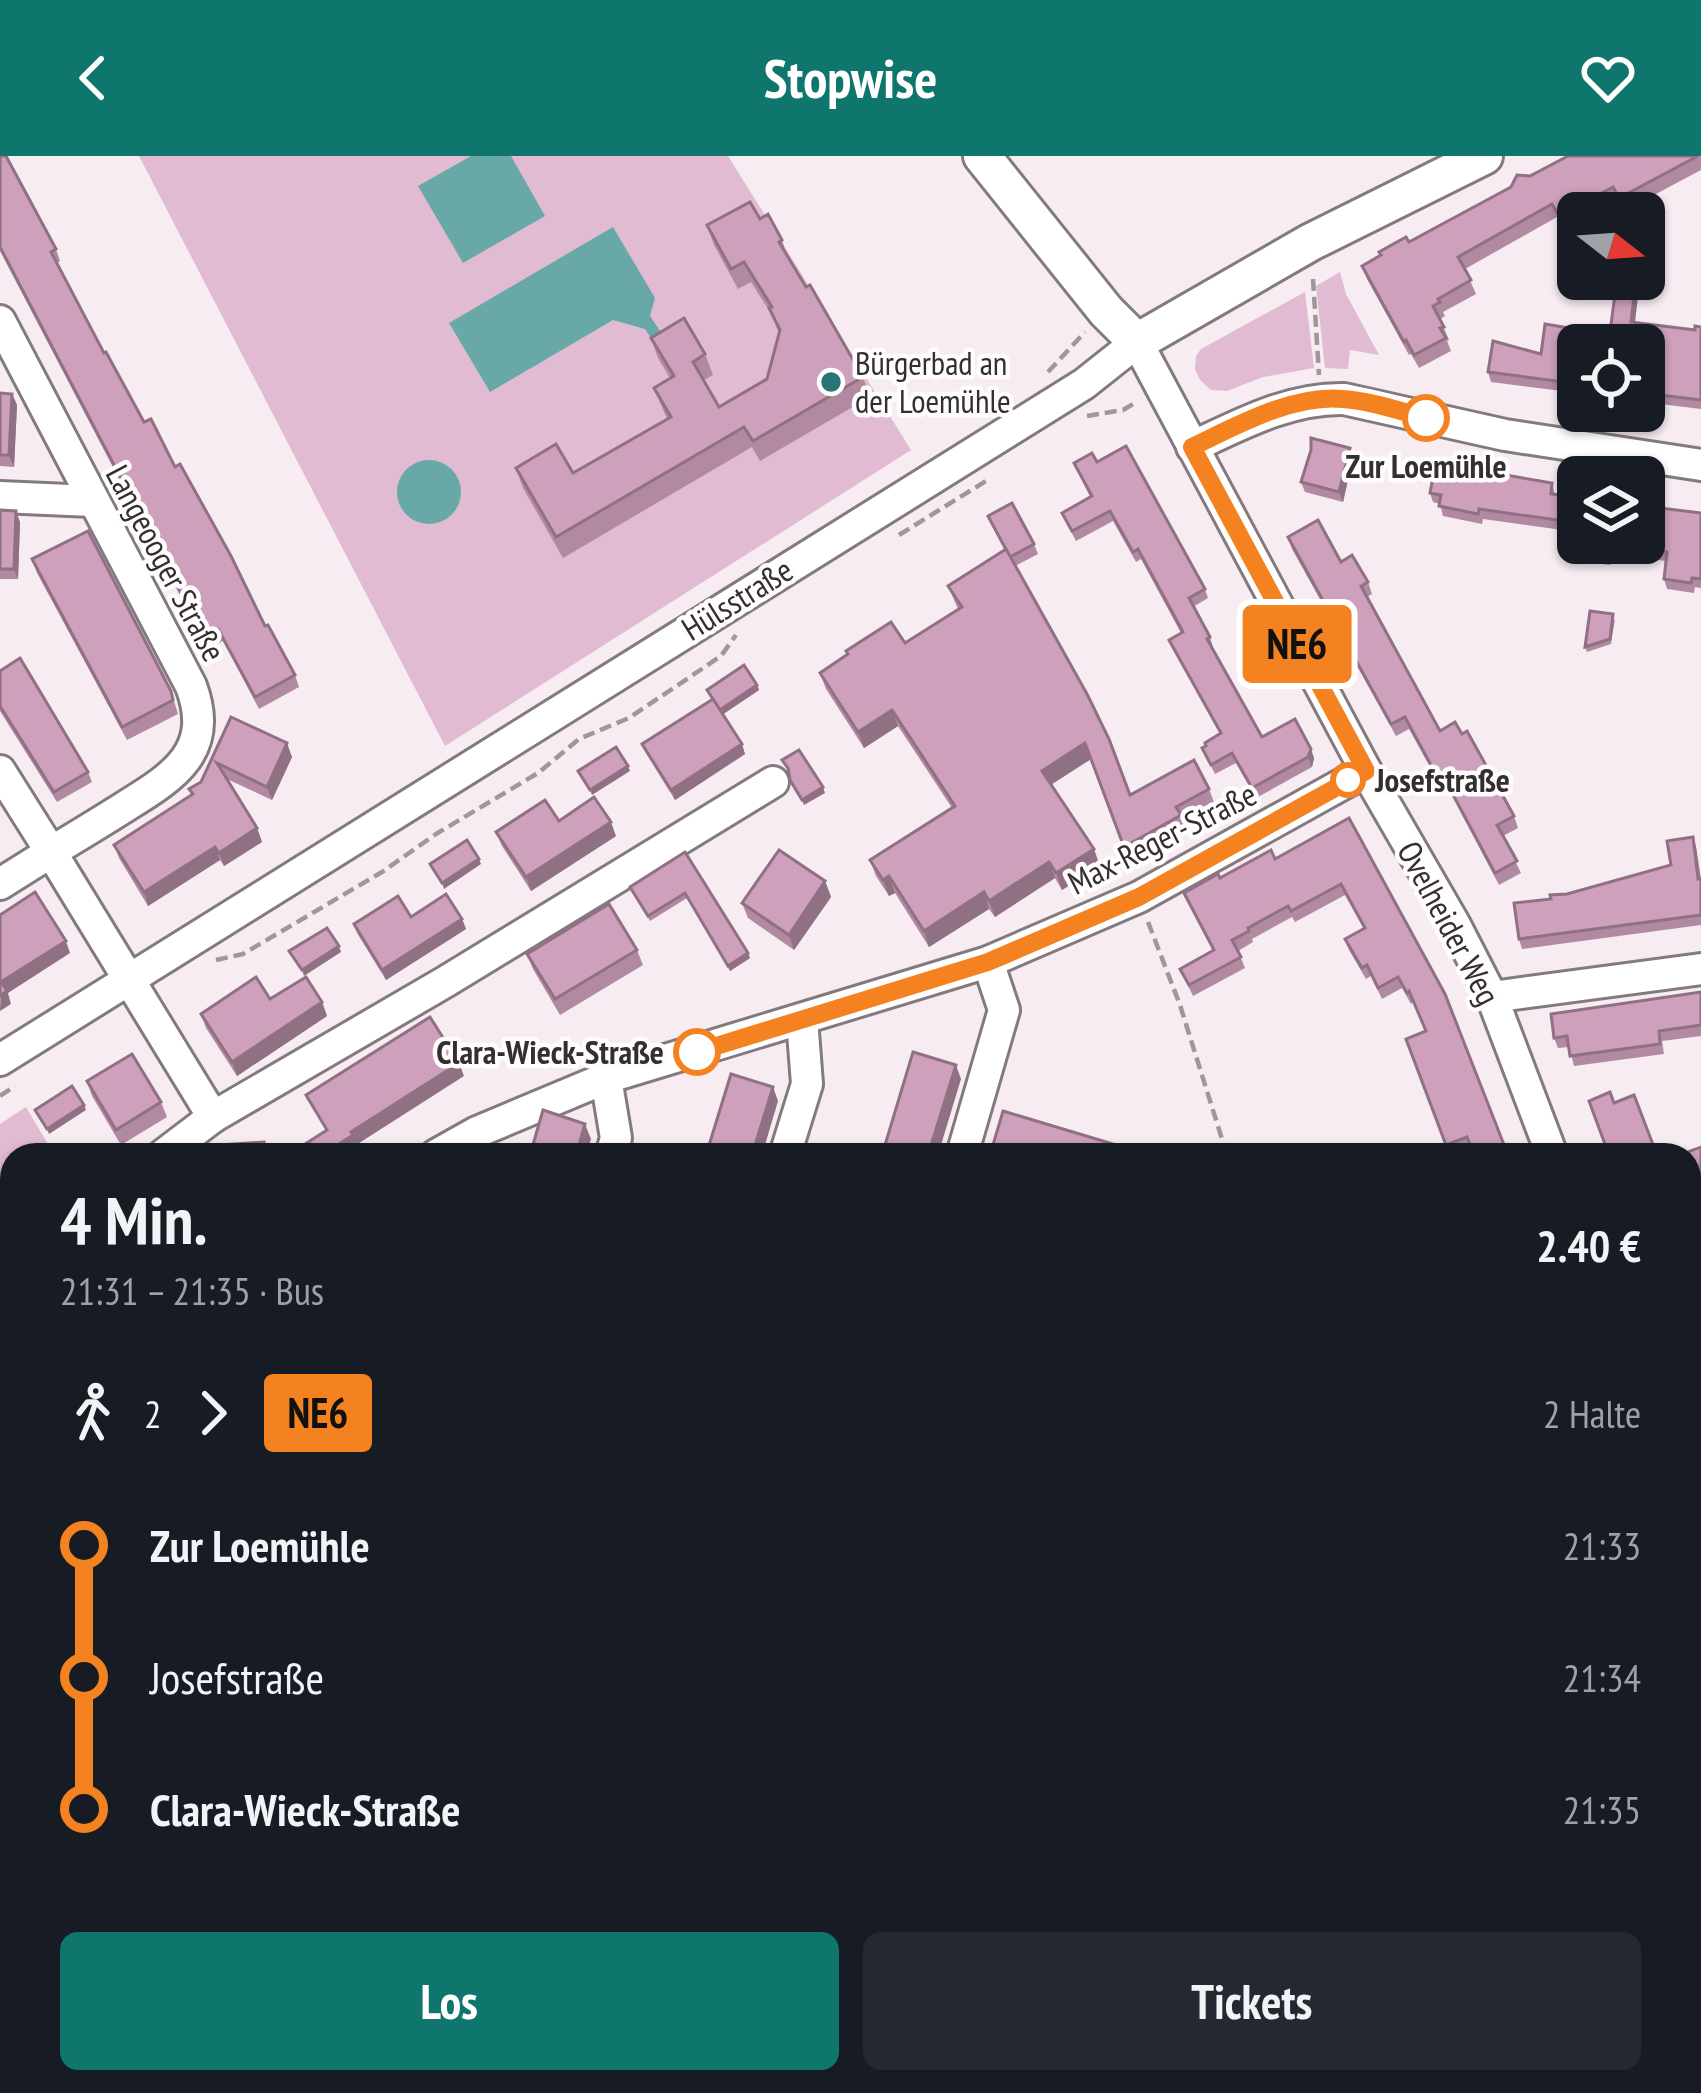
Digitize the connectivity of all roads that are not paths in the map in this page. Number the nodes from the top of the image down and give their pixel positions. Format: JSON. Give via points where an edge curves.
{"nodes":[{"id":1,"x":982,"y":156,"type":"edge"},
{"id":2,"x":1484,"y":156,"type":"edge"},
{"id":3,"x":0,"y":321,"type":"edge"},
{"id":4,"x":1137,"y":342,"type":"junction"},
{"id":5,"x":1192,"y":447,"type":"junction"},
{"id":6,"x":1701,"y":465,"type":"edge"},
{"id":7,"x":0,"y":497,"type":"edge"},
{"id":8,"x":92,"y":501,"type":"junction"},
{"id":9,"x":0,"y":771,"type":"edge"},
{"id":10,"x":1366,"y":771,"type":"junction"},
{"id":11,"x":773,"y":782,"type":"dead end"},
{"id":12,"x":52,"y":852,"type":"junction"},
{"id":13,"x":0,"y":884,"type":"edge"},
{"id":14,"x":988,"y":962,"type":"junction"},
{"id":15,"x":1701,"y":969,"type":"edge"},
{"id":16,"x":129,"y":978,"type":"junction"},
{"id":17,"x":1492,"y":998,"type":"junction"},
{"id":18,"x":802,"y":1019,"type":"junction"},
{"id":19,"x":10,"y":1071,"type":"edge"},
{"id":20,"x":606,"y":1078,"type":"junction"},
{"id":21,"x":213,"y":1117,"type":"junction"},
{"id":22,"x":179,"y":1143,"type":"edge"},
{"id":23,"x":457,"y":1143,"type":"edge"},
{"id":24,"x":615,"y":1143,"type":"edge"},
{"id":25,"x":789,"y":1143,"type":"edge"},
{"id":26,"x":965,"y":1143,"type":"edge"},
{"id":27,"x":1547,"y":1143,"type":"edge"}],
"edges":[{"from":1,"to":4,"type":"main road","name":"Ovelheider Weg"},
{"from":2,"to":4,"type":"main road","name":"Hülsstraße"},
{"from":3,"to":8,"type":"street","name":"Langeooger Straße"},
{"from":4,"to":5,"type":"street","name":"Ovelheider Weg"},
{"from":4,"to":16,"type":"street","name":"Hülsstraße","via":[[1066,396]]},
{"from":5,"to":6,"type":"street","via":[[1260,414],[1344,399],[1505,435]]},
{"from":5,"to":10,"type":"street","name":"Ovelheider Weg"},
{"from":7,"to":8,"type":"street"},
{"from":8,"to":12,"type":"street","name":"Langeooger Straße","via":[[191,686],[199,736],[168,780]]},
{"from":9,"to":12,"type":"street"},
{"from":10,"to":14,"type":"street","name":"Max-Reger-Straße","via":[[1139,897]]},
{"from":10,"to":17,"type":"street","name":"Ovelheider Weg"},
{"from":11,"to":21,"type":"street"},
{"from":12,"to":13,"type":"street","name":"Langeooger Straße"},
{"from":12,"to":16,"type":"street"},
{"from":14,"to":18,"type":"street","name":"Max-Reger-Straße"},
{"from":14,"to":26,"type":"street","via":[[1004,1010]]},
{"from":15,"to":17,"type":"street"},
{"from":16,"to":19,"type":"street","name":"Hülsstraße"},
{"from":16,"to":21,"type":"street"},
{"from":17,"to":27,"type":"street","name":"Ovelheider Weg"},
{"from":18,"to":20,"type":"street","name":"Max-Reger-Straße"},
{"from":18,"to":25,"type":"street","via":[[807,1084]]},
{"from":20,"to":23,"type":"street","name":"Max-Reger-Straße"},
{"from":20,"to":24,"type":"street"},
{"from":21,"to":22,"type":"street"}]}
